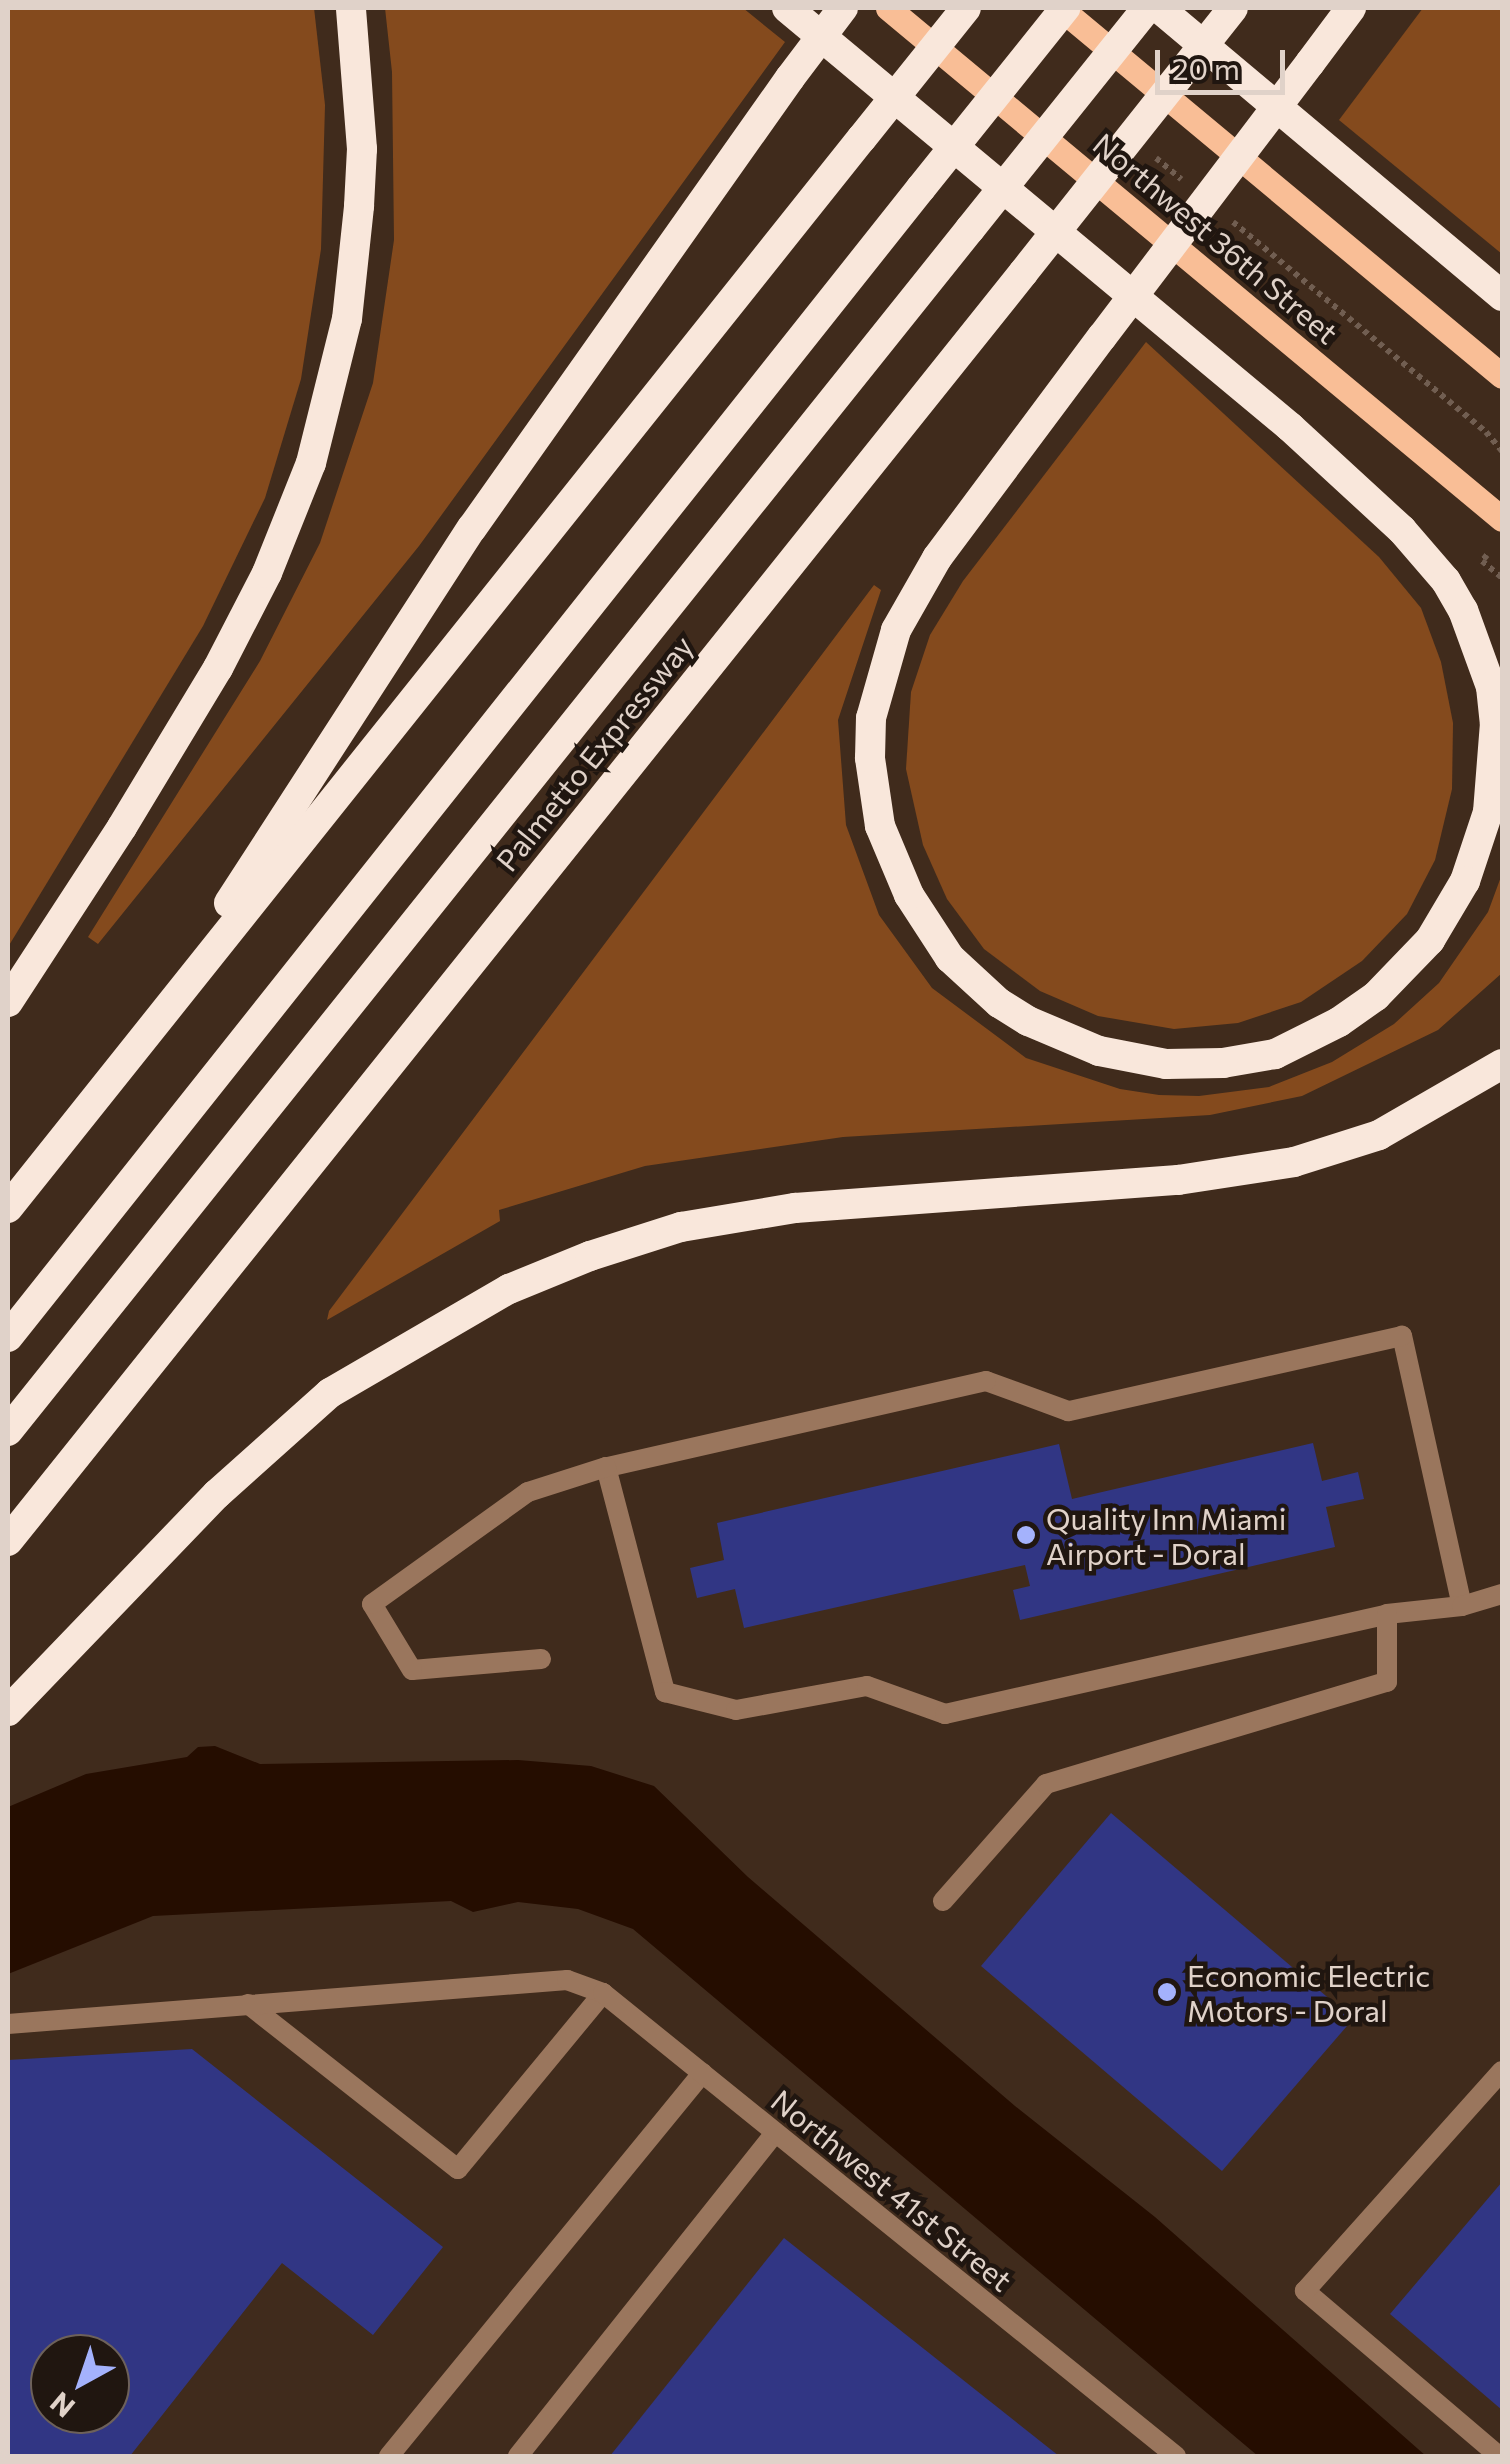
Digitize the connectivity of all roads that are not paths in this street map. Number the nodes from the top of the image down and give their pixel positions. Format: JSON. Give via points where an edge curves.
{"nodes":[{"id":1,"x":350,"y":8,"type":"edge"},
{"id":2,"x":787,"y":8,"type":"edge"},
{"id":3,"x":842,"y":8,"type":"edge"},
{"id":4,"x":888,"y":8,"type":"edge"},
{"id":5,"x":966,"y":8,"type":"edge"},
{"id":6,"x":1062,"y":8,"type":"edge"},
{"id":7,"x":1147,"y":8,"type":"edge"},
{"id":8,"x":1159,"y":8,"type":"edge"},
{"id":9,"x":1234,"y":8,"type":"edge"},
{"id":10,"x":1351,"y":8,"type":"edge"},
{"id":11,"x":1502,"y":296,"type":"edge"},
{"id":12,"x":1502,"y":376,"type":"edge"},
{"id":13,"x":1502,"y":518,"type":"edge"},
{"id":14,"x":8,"y":1002,"type":"edge"},
{"id":15,"x":138,"y":1044,"type":"junction"},
{"id":16,"x":1502,"y":1064,"type":"edge"},
{"id":17,"x":8,"y":1208,"type":"edge"},
{"id":18,"x":8,"y":1337,"type":"edge"},
{"id":19,"x":8,"y":1431,"type":"edge"},
{"id":20,"x":606,"y":1468,"type":"junction"},
{"id":21,"x":8,"y":1542,"type":"edge"},
{"id":22,"x":1502,"y":1594,"type":"edge"},
{"id":23,"x":1462,"y":1606,"type":"junction"},
{"id":24,"x":1387,"y":1614,"type":"junction"},
{"id":25,"x":541,"y":1659,"type":"dead end"},
{"id":26,"x":8,"y":1711,"type":"edge"},
{"id":27,"x":943,"y":1901,"type":"dead end"},
{"id":28,"x":603,"y":1993,"type":"junction"},
{"id":29,"x":248,"y":2004,"type":"junction"},
{"id":30,"x":8,"y":2024,"type":"edge"},
{"id":31,"x":1502,"y":2071,"type":"edge"},
{"id":32,"x":702,"y":2073,"type":"junction"},
{"id":33,"x":774,"y":2134,"type":"junction"},
{"id":34,"x":389,"y":2456,"type":"edge"},
{"id":35,"x":518,"y":2456,"type":"edge"},
{"id":36,"x":1176,"y":2456,"type":"edge"},
{"id":37,"x":1499,"y":2456,"type":"edge"}],
"edges":[{"from":1,"to":14,"type":"highway","via":[[362,149],[359,206],[344,332],[310,463],[267,572],[218,668]]},
{"from":2,"to":10,"type":"highway","bridge":true,"via":[[1290,427],[1402,530],[1463,610],[1491,686],[1488,812],[1465,881],[1430,940],[1376,996],[1275,1054],[1166,1064],[1099,1050],[1028,1021],[950,958],[909,896],[880,826],[871,718],[912,596],[964,520],[1102,337],[1310,64]]},
{"from":3,"to":15,"type":"highway","bridge":true,"via":[[472,528]]},
{"from":4,"to":13,"type":"main road","name":"Northwest 36th Street"},
{"from":5,"to":15,"type":"highway","bridge":true},
{"from":6,"to":12,"type":"main road"},
{"from":6,"to":18,"type":"highway","bridge":true},
{"from":7,"to":19,"type":"highway","bridge":true},
{"from":8,"to":11,"type":"highway"},
{"from":9,"to":21,"type":"highway","name":"Palmetto Expressway","bridge":true},
{"from":15,"to":17,"type":"highway"},
{"from":16,"to":26,"type":"highway","via":[[1378,1135],[1294,1162],[1178,1180],[795,1208],[681,1227],[509,1289],[330,1394],[217,1494]]},
{"from":20,"to":23,"type":"street","via":[[986,1381],[1068,1411],[1402,1336]]},
{"from":20,"to":24,"type":"street","via":[[665,1692],[736,1710],[867,1686],[945,1714]]},
{"from":20,"to":25,"type":"street","via":[[528,1492],[372,1604],[412,1670]]},
{"from":22,"to":23,"type":"street"},
{"from":23,"to":24,"type":"street"},
{"from":24,"to":27,"type":"street","via":[[1386,1682],[1046,1784]]},
{"from":28,"to":29,"type":"street","name":"Northwest 41st Street","via":[[567,1980]]},
{"from":28,"to":29,"type":"street","via":[[458,2169]]},
{"from":28,"to":32,"type":"street","name":"Northwest 41st Street"},
{"from":29,"to":30,"type":"street"},
{"from":31,"to":37,"type":"street","via":[[1304,2290]]},
{"from":32,"to":33,"type":"street","name":"Northwest 41st Street"},
{"from":32,"to":34,"type":"street"},
{"from":33,"to":35,"type":"street"},
{"from":33,"to":36,"type":"street","name":"Northwest 41st Street"}]}
